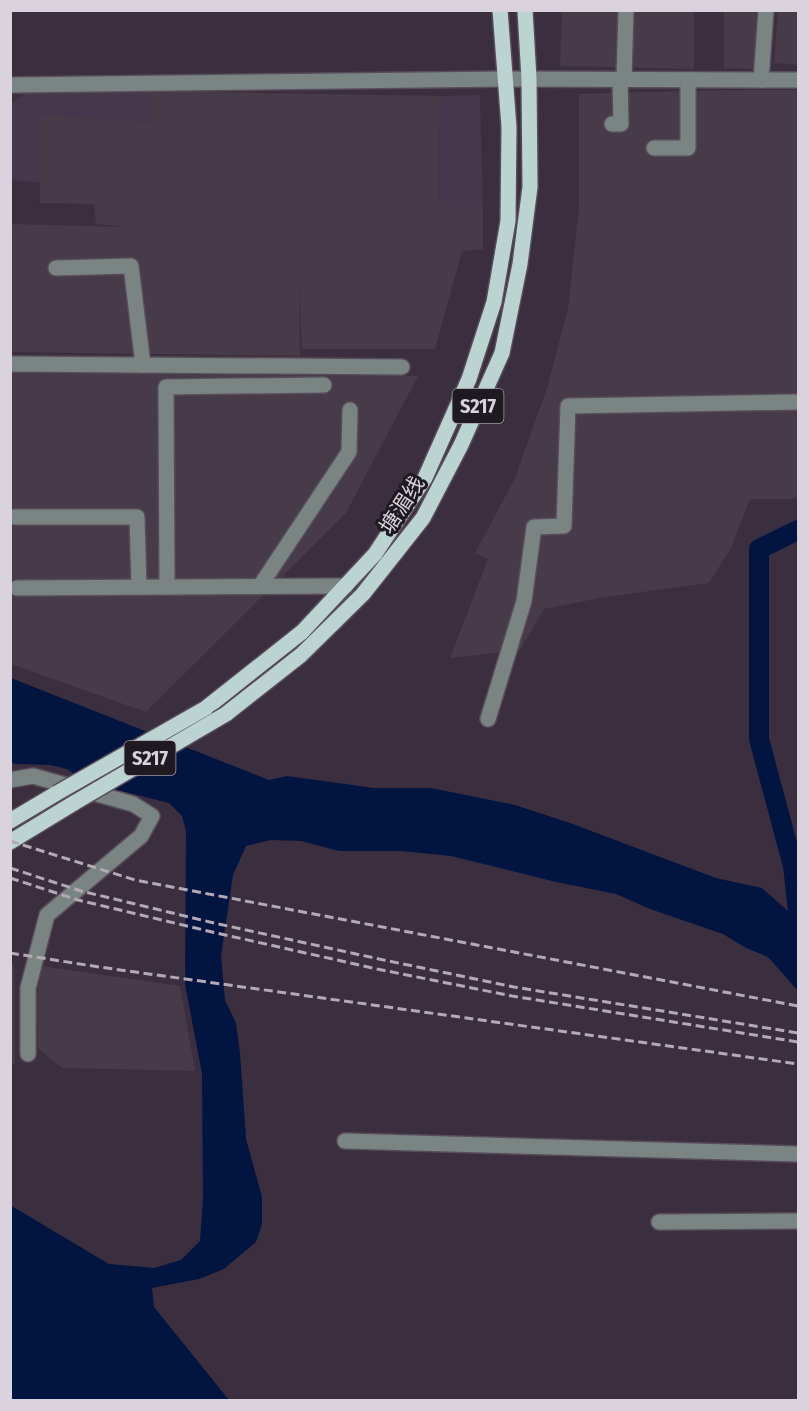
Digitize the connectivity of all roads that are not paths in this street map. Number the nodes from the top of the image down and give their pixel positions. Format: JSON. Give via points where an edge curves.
{"nodes":[{"id":1,"x":500,"y":10,"type":"edge"},
{"id":2,"x":525,"y":10,"type":"edge"},
{"id":3,"x":626,"y":10,"type":"edge"},
{"id":4,"x":766,"y":10,"type":"edge"},
{"id":5,"x":505,"y":79,"type":"junction"},
{"id":6,"x":529,"y":79,"type":"junction"},
{"id":7,"x":622,"y":80,"type":"junction"},
{"id":8,"x":688,"y":80,"type":"junction"},
{"id":9,"x":761,"y":80,"type":"junction"},
{"id":10,"x":798,"y":80,"type":"edge"},
{"id":11,"x":10,"y":85,"type":"edge"},
{"id":12,"x":612,"y":124,"type":"dead end"},
{"id":13,"x":654,"y":148,"type":"dead end"},
{"id":14,"x":56,"y":268,"type":"dead end"},
{"id":15,"x":10,"y":364,"type":"edge"},
{"id":16,"x":143,"y":365,"type":"junction"},
{"id":17,"x":402,"y":366,"type":"dead end"},
{"id":18,"x":324,"y":385,"type":"dead end"},
{"id":19,"x":798,"y":402,"type":"edge"},
{"id":20,"x":350,"y":410,"type":"dead end"},
{"id":21,"x":15,"y":517,"type":"dead end"},
{"id":22,"x":260,"y":586,"type":"junction"},
{"id":23,"x":346,"y":586,"type":"junction"},
{"id":24,"x":139,"y":587,"type":"junction"},
{"id":25,"x":167,"y":587,"type":"junction"},
{"id":26,"x":17,"y":588,"type":"dead end"},
{"id":27,"x":488,"y":719,"type":"dead end"},
{"id":28,"x":10,"y":780,"type":"edge"},
{"id":29,"x":10,"y":821,"type":"edge"},
{"id":30,"x":10,"y":842,"type":"edge"},
{"id":31,"x":28,"y":1054,"type":"dead end"},
{"id":32,"x":345,"y":1142,"type":"dead end"},
{"id":33,"x":798,"y":1154,"type":"edge"},
{"id":34,"x":798,"y":1221,"type":"edge"},
{"id":35,"x":659,"y":1222,"type":"dead end"}],
"edges":[{"from":1,"to":5,"type":"main road","number":"S217"},
{"from":2,"to":6,"type":"main road","name":"塘湄线","number":"S217"},
{"from":3,"to":7,"type":"street"},
{"from":4,"to":9,"type":"street"},
{"from":5,"to":6,"type":"street"},
{"from":5,"to":11,"type":"street"},
{"from":5,"to":23,"type":"main road","number":"S217","via":[[508,221],[490,313],[469,379],[425,478],[375,554]]},
{"from":6,"to":7,"type":"street"},
{"from":6,"to":30,"type":"main road","name":"塘湄线","number":"S217","bridge":true,"via":[[530,188],[520,264],[501,353],[461,445],[423,518],[363,594],[301,655],[226,714]]},
{"from":7,"to":8,"type":"street"},
{"from":7,"to":12,"type":"street","via":[[621,124]]},
{"from":8,"to":9,"type":"street"},
{"from":8,"to":13,"type":"street","via":[[688,148]]},
{"from":9,"to":10,"type":"street"},
{"from":14,"to":16,"type":"street","via":[[131,266]]},
{"from":15,"to":16,"type":"street"},
{"from":16,"to":17,"type":"street"},
{"from":18,"to":25,"type":"street","via":[[166,387]]},
{"from":19,"to":27,"type":"street","via":[[568,406],[564,526],[534,528],[524,602]]},
{"from":20,"to":22,"type":"street","via":[[349,452]]},
{"from":21,"to":24,"type":"street","via":[[137,517]]},
{"from":22,"to":23,"type":"street"},
{"from":22,"to":25,"type":"street"},
{"from":23,"to":29,"type":"main road","number":"S217","bridge":true,"via":[[302,632],[207,708]]},
{"from":24,"to":25,"type":"street"},
{"from":24,"to":26,"type":"street"},
{"from":28,"to":31,"type":"street","via":[[33,776],[133,804],[152,816],[141,836],[47,915],[28,988]]},
{"from":32,"to":33,"type":"street"},
{"from":34,"to":35,"type":"street"}]}
